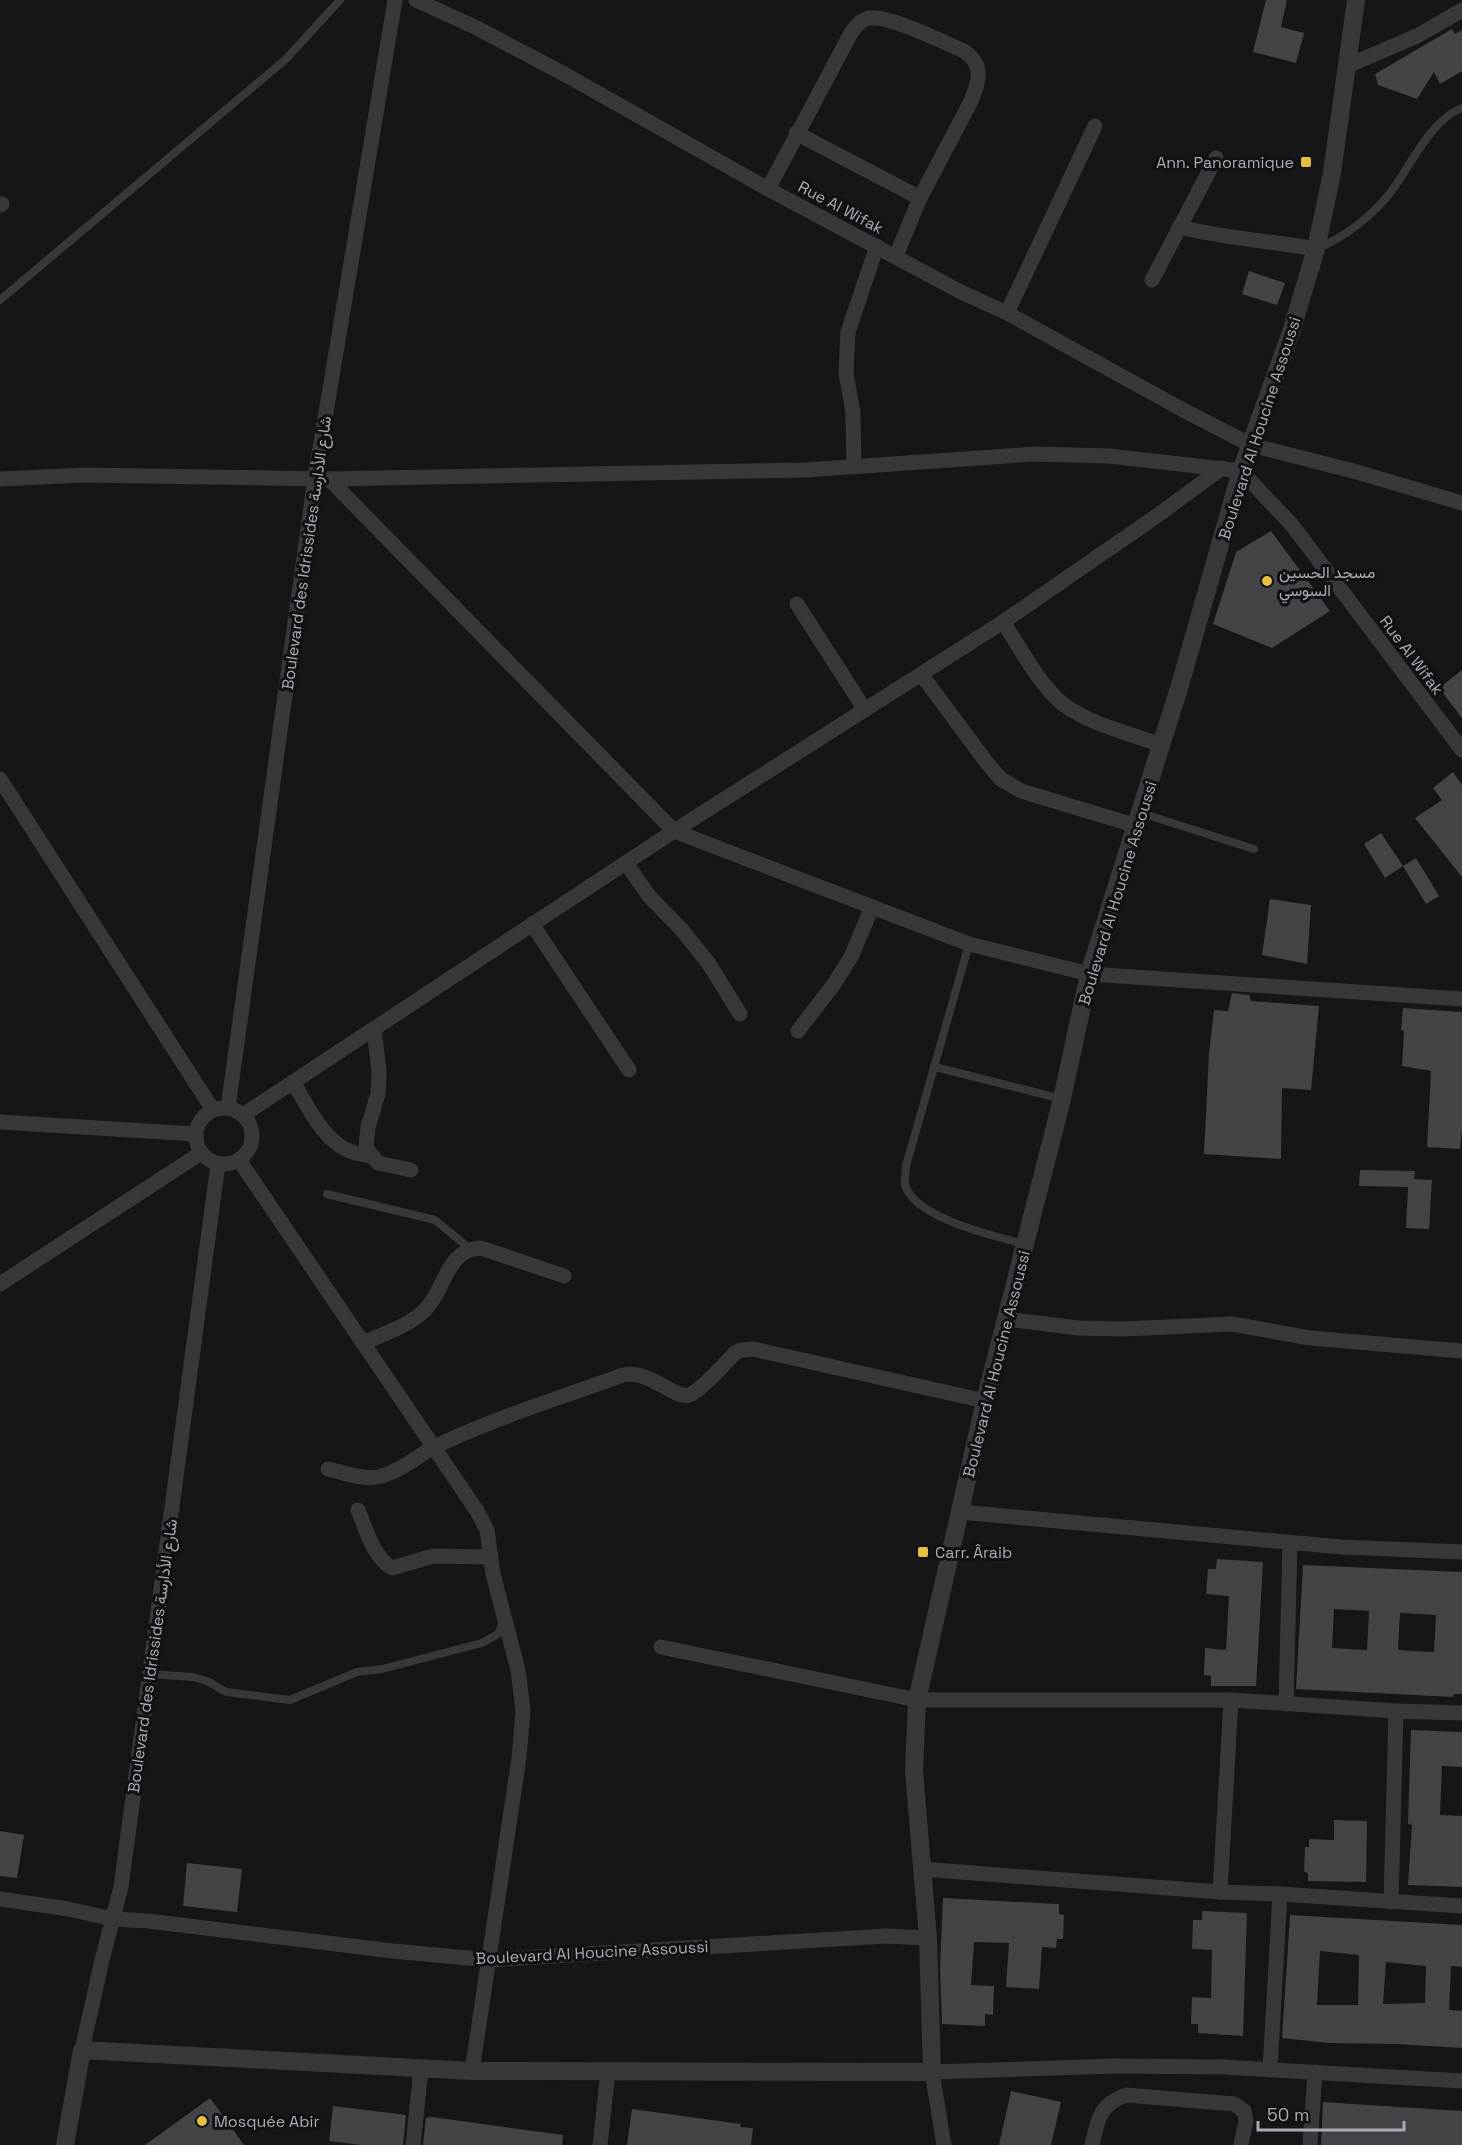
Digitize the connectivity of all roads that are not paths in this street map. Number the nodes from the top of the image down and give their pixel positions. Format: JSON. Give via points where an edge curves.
{"nodes":[{"id":1,"x":340,"y":0,"type":"edge"},
{"id":2,"x":395,"y":0,"type":"edge"},
{"id":3,"x":416,"y":0,"type":"edge"},
{"id":4,"x":1356,"y":0,"type":"edge"},
{"id":5,"x":1462,"y":10,"type":"edge"},
{"id":6,"x":1347,"y":66,"type":"junction"},
{"id":7,"x":1462,"y":108,"type":"edge"},
{"id":8,"x":1095,"y":126,"type":"dead end"},
{"id":9,"x":796,"y":133,"type":"junction"},
{"id":10,"x":1216,"y":158,"type":"dead end"},
{"id":11,"x":768,"y":189,"type":"junction"},
{"id":12,"x":920,"y":198,"type":"junction"},
{"id":13,"x":1179,"y":226,"type":"junction"},
{"id":14,"x":877,"y":246,"type":"junction"},
{"id":15,"x":1316,"y":249,"type":"junction"},
{"id":16,"x":896,"y":256,"type":"junction"},
{"id":17,"x":1152,"y":280,"type":"dead end"},
{"id":18,"x":0,"y":300,"type":"edge"},
{"id":19,"x":1007,"y":313,"type":"junction"},
{"id":20,"x":1251,"y":445,"type":"junction"},
{"id":21,"x":854,"y":467,"type":"junction"},
{"id":22,"x":1222,"y":468,"type":"junction"},
{"id":23,"x":1241,"y":471,"type":"junction"},
{"id":24,"x":322,"y":478,"type":"junction"},
{"id":25,"x":0,"y":479,"type":"edge"},
{"id":26,"x":1462,"y":503,"type":"edge"},
{"id":27,"x":797,"y":604,"type":"dead end"},
{"id":28,"x":1003,"y":622,"type":"junction"},
{"id":29,"x":921,"y":674,"type":"junction"},
{"id":30,"x":865,"y":710,"type":"junction"},
{"id":31,"x":1161,"y":745,"type":"junction"},
{"id":32,"x":1462,"y":750,"type":"edge"},
{"id":33,"x":0,"y":779,"type":"edge"},
{"id":34,"x":1139,"y":819,"type":"junction"},
{"id":35,"x":674,"y":831,"type":"junction"},
{"id":36,"x":1254,"y":849,"type":"dead end"},
{"id":37,"x":626,"y":863,"type":"junction"},
{"id":38,"x":872,"y":907,"type":"junction"},
{"id":39,"x":532,"y":924,"type":"junction"},
{"id":40,"x":969,"y":944,"type":"junction"},
{"id":41,"x":1089,"y":974,"type":"junction"},
{"id":42,"x":1462,"y":999,"type":"edge"},
{"id":43,"x":740,"y":1014,"type":"dead end"},
{"id":44,"x":374,"y":1029,"type":"junction"},
{"id":45,"x":798,"y":1031,"type":"dead end"},
{"id":46,"x":935,"y":1067,"type":"junction"},
{"id":47,"x":629,"y":1070,"type":"dead end"},
{"id":48,"x":293,"y":1082,"type":"junction"},
{"id":49,"x":1062,"y":1099,"type":"junction"},
{"id":50,"x":221,"y":1109,"type":"junction"},
{"id":51,"x":243,"y":1115,"type":"junction"},
{"id":52,"x":0,"y":1122,"type":"edge"},
{"id":53,"x":196,"y":1134,"type":"junction"},
{"id":54,"x":201,"y":1153,"type":"junction"},
{"id":55,"x":371,"y":1156,"type":"junction"},
{"id":56,"x":239,"y":1160,"type":"junction"},
{"id":57,"x":218,"y":1164,"type":"junction"},
{"id":58,"x":411,"y":1170,"type":"dead end"},
{"id":59,"x":327,"y":1194,"type":"dead end"},
{"id":60,"x":1025,"y":1244,"type":"junction"},
{"id":61,"x":469,"y":1248,"type":"junction"},
{"id":62,"x":564,"y":1276,"type":"dead end"},
{"id":63,"x":0,"y":1284,"type":"edge"},
{"id":64,"x":1006,"y":1319,"type":"junction"},
{"id":65,"x":363,"y":1343,"type":"junction"},
{"id":66,"x":1462,"y":1351,"type":"edge"},
{"id":67,"x":985,"y":1401,"type":"junction"},
{"id":68,"x":434,"y":1448,"type":"junction"},
{"id":69,"x":328,"y":1469,"type":"dead end"},
{"id":70,"x":358,"y":1510,"type":"dead end"},
{"id":71,"x":960,"y":1512,"type":"junction"},
{"id":72,"x":1290,"y":1542,"type":"junction"},
{"id":73,"x":1462,"y":1552,"type":"edge"},
{"id":74,"x":490,"y":1557,"type":"junction"},
{"id":75,"x":505,"y":1619,"type":"junction"},
{"id":76,"x":661,"y":1647,"type":"dead end"},
{"id":77,"x":150,"y":1674,"type":"junction"},
{"id":78,"x":917,"y":1700,"type":"junction"},
{"id":79,"x":1231,"y":1700,"type":"junction"},
{"id":80,"x":1286,"y":1704,"type":"junction"},
{"id":81,"x":1396,"y":1711,"type":"junction"},
{"id":82,"x":1462,"y":1713,"type":"edge"},
{"id":83,"x":922,"y":1869,"type":"junction"},
{"id":84,"x":1220,"y":1892,"type":"junction"},
{"id":85,"x":1280,"y":1894,"type":"junction"},
{"id":86,"x":0,"y":1899,"type":"edge"},
{"id":87,"x":1391,"y":1902,"type":"junction"},
{"id":88,"x":1462,"y":1906,"type":"edge"},
{"id":89,"x":113,"y":1919,"type":"junction"},
{"id":90,"x":928,"y":1938,"type":"junction"},
{"id":91,"x":489,"y":1960,"type":"junction"},
{"id":92,"x":82,"y":2050,"type":"junction"},
{"id":93,"x":421,"y":2069,"type":"junction"},
{"id":94,"x":1270,"y":2069,"type":"junction"},
{"id":95,"x":472,"y":2071,"type":"junction"},
{"id":96,"x":608,"y":2071,"type":"junction"},
{"id":97,"x":932,"y":2072,"type":"junction"},
{"id":98,"x":1315,"y":2072,"type":"junction"},
{"id":99,"x":1462,"y":2081,"type":"edge"},
{"id":100,"x":65,"y":2145,"type":"edge"},
{"id":101,"x":412,"y":2145,"type":"edge"},
{"id":102,"x":600,"y":2145,"type":"edge"},
{"id":103,"x":944,"y":2145,"type":"edge"},
{"id":104,"x":1092,"y":2145,"type":"edge"},
{"id":105,"x":1241,"y":2145,"type":"edge"},
{"id":106,"x":1310,"y":2145,"type":"edge"}],
"edges":[{"from":1,"to":18,"type":"lane","via":[[286,59]]},
{"from":2,"to":24,"type":"street","name":"Boulevard des Idrissides شارع الأدارسة"},
{"from":3,"to":11,"type":"street","name":"Rue Al Wifak","via":[[566,75]]},
{"from":4,"to":6,"type":"street","name":"Boulevard Al Houcine Assoussi"},
{"from":5,"to":6,"type":"street","via":[[1417,36]]},
{"from":6,"to":15,"type":"street","name":"Boulevard Al Houcine Assoussi","via":[[1332,173]]},
{"from":7,"to":15,"type":"lane","via":[[1435,129],[1389,194],[1364,220],[1341,238]]},
{"from":8,"to":19,"type":"street"},
{"from":9,"to":11,"type":"street"},
{"from":9,"to":12,"type":"street"},
{"from":9,"to":12,"type":"street","via":[[851,33],[867,18],[890,21],[964,51],[978,65],[976,87]]},
{"from":10,"to":13,"type":"street"},
{"from":11,"to":14,"type":"street","name":"Rue Al Wifak"},
{"from":12,"to":16,"type":"street"},
{"from":13,"to":15,"type":"street","via":[[1212,235]]},
{"from":13,"to":17,"type":"street"},
{"from":14,"to":16,"type":"street","name":"Rue Al Wifak"},
{"from":14,"to":21,"type":"street","via":[[848,332],[846,374],[853,413]]},
{"from":15,"to":20,"type":"street","name":"Boulevard Al Houcine Assoussi"},
{"from":16,"to":19,"type":"street","name":"Rue Al Wifak"},
{"from":19,"to":20,"type":"street","name":"Rue Al Wifak"},
{"from":20,"to":23,"type":"street","name":"Boulevard Al Houcine Assoussi"},
{"from":20,"to":26,"type":"street","name":"Rue Al Wifak"},
{"from":21,"to":22,"type":"street","via":[[1073,454]]},
{"from":21,"to":24,"type":"street"},
{"from":22,"to":23,"type":"street"},
{"from":22,"to":28,"type":"street"},
{"from":23,"to":31,"type":"street","name":"Boulevard Al Houcine Assoussi"},
{"from":23,"to":32,"type":"street","name":"Rue Al Wifak","via":[[1292,525]]},
{"from":24,"to":25,"type":"street","via":[[84,475]]},
{"from":24,"to":35,"type":"street"},
{"from":24,"to":50,"type":"street","name":"Boulevard des Idrissides شارع الأدارسة"},
{"from":27,"to":30,"type":"street"},
{"from":28,"to":29,"type":"street"},
{"from":28,"to":31,"type":"street","via":[[1062,703],[1084,717]]},
{"from":29,"to":30,"type":"street"},
{"from":29,"to":34,"type":"street","via":[[1001,779],[1021,791]]},
{"from":30,"to":35,"type":"street"},
{"from":31,"to":34,"type":"street","name":"Boulevard Al Houcine Assoussi"},
{"from":33,"to":50,"type":"street"},
{"from":34,"to":36,"type":"lane"},
{"from":34,"to":41,"type":"street","name":"Boulevard Al Houcine Assoussi"},
{"from":35,"to":37,"type":"street"},
{"from":35,"to":38,"type":"street"},
{"from":37,"to":39,"type":"street"},
{"from":37,"to":43,"type":"street","via":[[649,896],[709,964]]},
{"from":38,"to":40,"type":"street"},
{"from":38,"to":45,"type":"street","via":[[851,957]]},
{"from":39,"to":44,"type":"street"},
{"from":39,"to":47,"type":"street"},
{"from":40,"to":41,"type":"street"},
{"from":40,"to":46,"type":"lane"},
{"from":41,"to":42,"type":"street"},
{"from":41,"to":49,"type":"street","name":"Boulevard Al Houcine Assoussi"},
{"from":44,"to":48,"type":"street"},
{"from":44,"to":55,"type":"street","via":[[379,1071],[366,1148]]},
{"from":46,"to":49,"type":"lane"},
{"from":46,"to":60,"type":"lane","via":[[906,1166],[905,1184],[911,1196],[926,1209],[967,1229]]},
{"from":48,"to":51,"type":"street"},
{"from":48,"to":55,"type":"street","via":[[322,1129],[351,1152]]},
{"from":49,"to":60,"type":"street","name":"Boulevard Al Houcine Assoussi"},
{"from":50,"to":51,"type":"street"},
{"from":50,"to":53,"type":"street","via":[[205,1115]]},
{"from":51,"to":56,"type":"street","via":[[253,1133],[247,1153]]},
{"from":52,"to":53,"type":"street"},
{"from":53,"to":54,"type":"street"},
{"from":54,"to":57,"type":"street"},
{"from":54,"to":63,"type":"street"},
{"from":55,"to":58,"type":"street","via":[[378,1163]]},
{"from":56,"to":57,"type":"street"},
{"from":56,"to":65,"type":"street"},
{"from":57,"to":77,"type":"street","name":"Boulevard des Idrissides شارع الأدارسة"},
{"from":59,"to":61,"type":"lane","via":[[435,1220]]},
{"from":60,"to":64,"type":"street","name":"Boulevard Al Houcine Assoussi"},
{"from":61,"to":62,"type":"street","via":[[481,1248]]},
{"from":61,"to":65,"type":"street","via":[[454,1260],[435,1299],[423,1312]]},
{"from":64,"to":66,"type":"street","via":[[1123,1329],[1232,1324],[1310,1338]]},
{"from":64,"to":67,"type":"street","name":"Boulevard Al Houcine Assoussi"},
{"from":65,"to":68,"type":"street"},
{"from":67,"to":68,"type":"street","via":[[753,1349],[741,1350],[688,1396],[634,1372]]},
{"from":67,"to":71,"type":"street","name":"Boulevard Al Houcine Assoussi"},
{"from":68,"to":69,"type":"street","via":[[377,1477]]},
{"from":68,"to":74,"type":"street","via":[[487,1530]]},
{"from":70,"to":74,"type":"street","via":[[377,1553],[392,1568],[433,1556]]},
{"from":71,"to":72,"type":"street"},
{"from":71,"to":78,"type":"street","name":"Boulevard Al Houcine Assoussi"},
{"from":72,"to":73,"type":"street"},
{"from":72,"to":80,"type":"street"},
{"from":74,"to":75,"type":"street"},
{"from":75,"to":77,"type":"lane","via":[[498,1634],[482,1643],[357,1672],[290,1700],[226,1692],[193,1677]]},
{"from":75,"to":91,"type":"street","via":[[523,1710]]},
{"from":76,"to":78,"type":"street"},
{"from":77,"to":89,"type":"street","name":"Boulevard des Idrissides شارع الأدارسة","via":[[121,1887]]},
{"from":78,"to":79,"type":"street"},
{"from":78,"to":83,"type":"street","name":"Boulevard Al Houcine Assoussi","via":[[914,1771]]},
{"from":79,"to":80,"type":"street"},
{"from":79,"to":84,"type":"street"},
{"from":80,"to":81,"type":"street"},
{"from":81,"to":82,"type":"street"},
{"from":81,"to":87,"type":"street"},
{"from":83,"to":84,"type":"street"},
{"from":83,"to":90,"type":"street","name":"Boulevard Al Houcine Assoussi"},
{"from":84,"to":85,"type":"street"},
{"from":85,"to":87,"type":"street"},
{"from":85,"to":94,"type":"street"},
{"from":86,"to":89,"type":"street","name":"Boulevard Al Houcine Assoussi"},
{"from":87,"to":88,"type":"street"},
{"from":89,"to":91,"type":"street","name":"Boulevard Al Houcine Assoussi"},
{"from":89,"to":92,"type":"street","name":"Boulevard des Idrissides شارع الأدارسة"},
{"from":90,"to":91,"type":"street","name":"Boulevard Al Houcine Assoussi","via":[[886,1936]]},
{"from":90,"to":97,"type":"street","name":"Boulevard Al Houcine Assoussi"},
{"from":91,"to":95,"type":"street"},
{"from":92,"to":93,"type":"street"},
{"from":92,"to":100,"type":"street","name":"Boulevard des Idrissides شارع الأدارسة"},
{"from":93,"to":95,"type":"street"},
{"from":93,"to":101,"type":"street"},
{"from":94,"to":97,"type":"street","via":[[1115,2066]]},
{"from":94,"to":98,"type":"street"},
{"from":95,"to":96,"type":"street"},
{"from":96,"to":97,"type":"street"},
{"from":96,"to":102,"type":"street"},
{"from":97,"to":103,"type":"street"},
{"from":98,"to":99,"type":"street"},
{"from":98,"to":106,"type":"street"},
{"from":104,"to":105,"type":"street","via":[[1098,2118],[1106,2105],[1126,2095],[1234,2104],[1244,2111]]}]}
